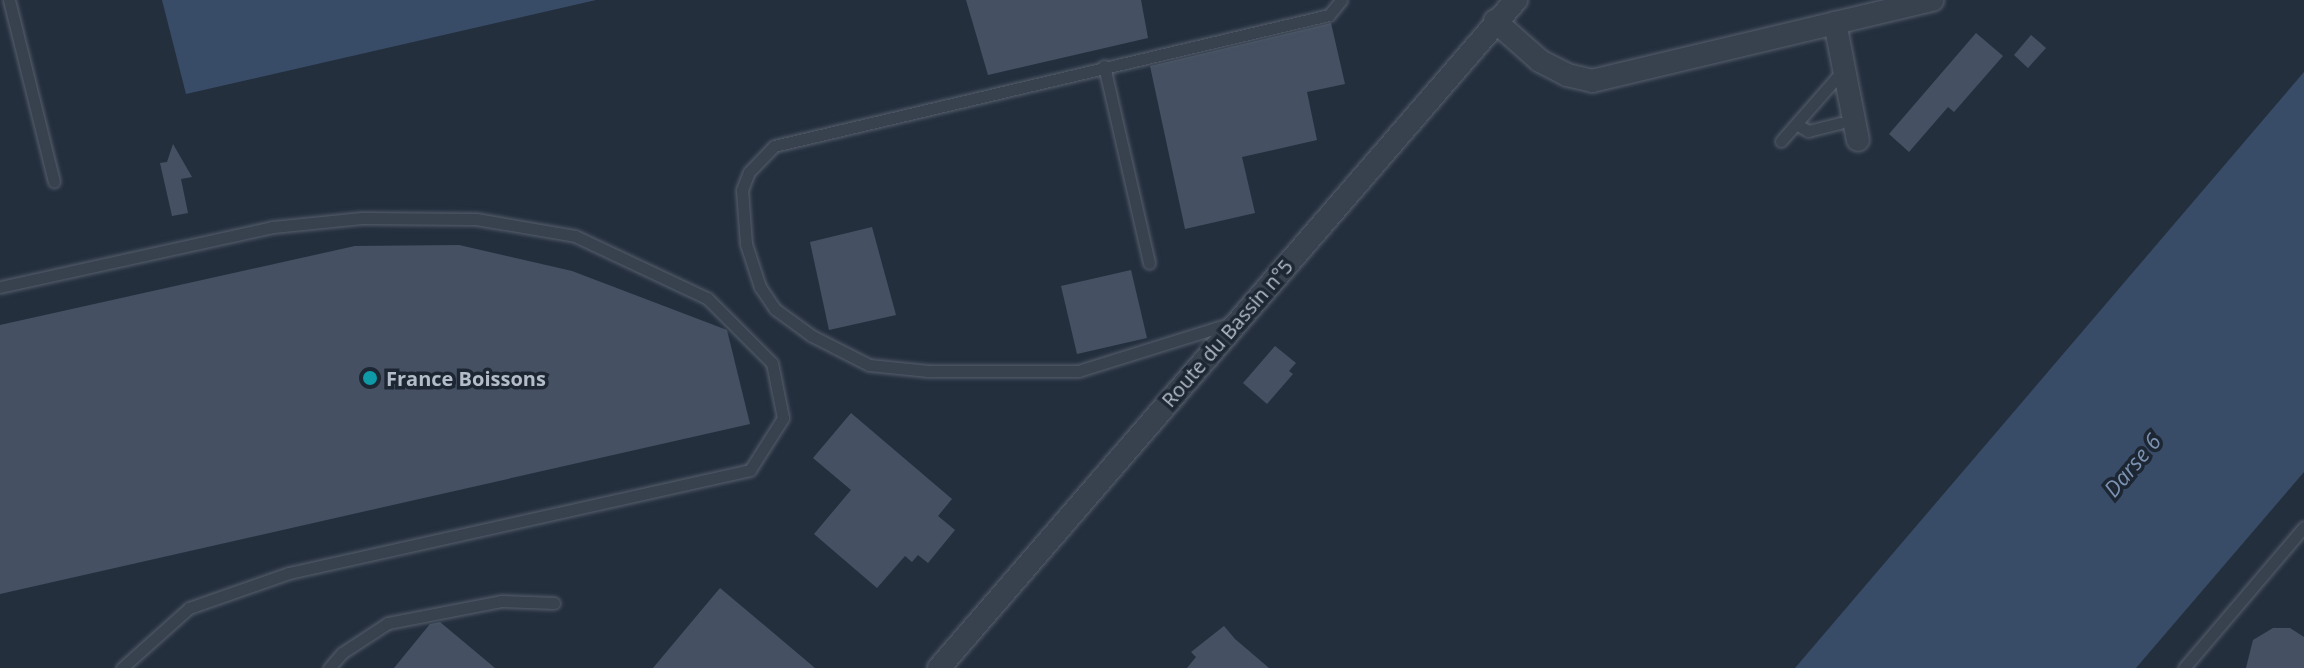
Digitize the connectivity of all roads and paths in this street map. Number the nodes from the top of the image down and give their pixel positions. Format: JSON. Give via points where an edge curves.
{"nodes":[{"id":1,"x":9,"y":0,"type":"edge"},
{"id":2,"x":1341,"y":0,"type":"edge"},
{"id":3,"x":1516,"y":0,"type":"edge"},
{"id":4,"x":1932,"y":0,"type":"edge"},
{"id":5,"x":1495,"y":21,"type":"junction"},
{"id":6,"x":1835,"y":23,"type":"junction"},
{"id":7,"x":1104,"y":66,"type":"junction"},
{"id":8,"x":1844,"y":69,"type":"junction"},
{"id":9,"x":1840,"y":123,"type":"dead end"},
{"id":10,"x":1796,"y":124,"type":"junction"},
{"id":11,"x":1858,"y":140,"type":"dead end"},
{"id":12,"x":1781,"y":141,"type":"dead end"},
{"id":13,"x":54,"y":182,"type":"dead end"},
{"id":14,"x":1149,"y":263,"type":"dead end"},
{"id":15,"x":0,"y":287,"type":"edge"},
{"id":16,"x":1237,"y":322,"type":"junction"},
{"id":17,"x":2304,"y":527,"type":"edge"},
{"id":18,"x":554,"y":603,"type":"dead end"},
{"id":19,"x":122,"y":668,"type":"edge"},
{"id":20,"x":329,"y":668,"type":"edge"},
{"id":21,"x":939,"y":668,"type":"edge"},
{"id":22,"x":2184,"y":668,"type":"edge"}],
"edges":[{"from":1,"to":13,"type":"lane"},
{"from":2,"to":7,"type":"lane","via":[[1329,15]]},
{"from":3,"to":5,"type":"street","name":"Route du Bassin n°5"},
{"from":4,"to":6,"type":"street"},
{"from":5,"to":6,"type":"street","via":[[1540,61],[1592,81]]},
{"from":5,"to":16,"type":"street","name":"Route du Bassin n°5"},
{"from":6,"to":8,"type":"street"},
{"from":7,"to":14,"type":"lane"},
{"from":7,"to":16,"type":"lane","via":[[774,146],[749,172],[742,190],[746,244],[760,287],[775,309],[812,336],[869,365],[928,371],[1078,371]]},
{"from":8,"to":10,"type":"lane"},
{"from":8,"to":11,"type":"street"},
{"from":9,"to":10,"type":"lane","via":[[1808,131]]},
{"from":10,"to":12,"type":"lane"},
{"from":15,"to":19,"type":"lane","via":[[273,227],[362,218],[476,219],[575,236],[695,291],[725,310],[772,363],[783,418],[750,470],[289,573],[189,608],[170,619]]},
{"from":16,"to":21,"type":"street","name":"Route du Bassin n°5"},
{"from":17,"to":22,"type":"lane"},
{"from":18,"to":20,"type":"lane","via":[[501,601],[388,623],[342,653]]}]}
